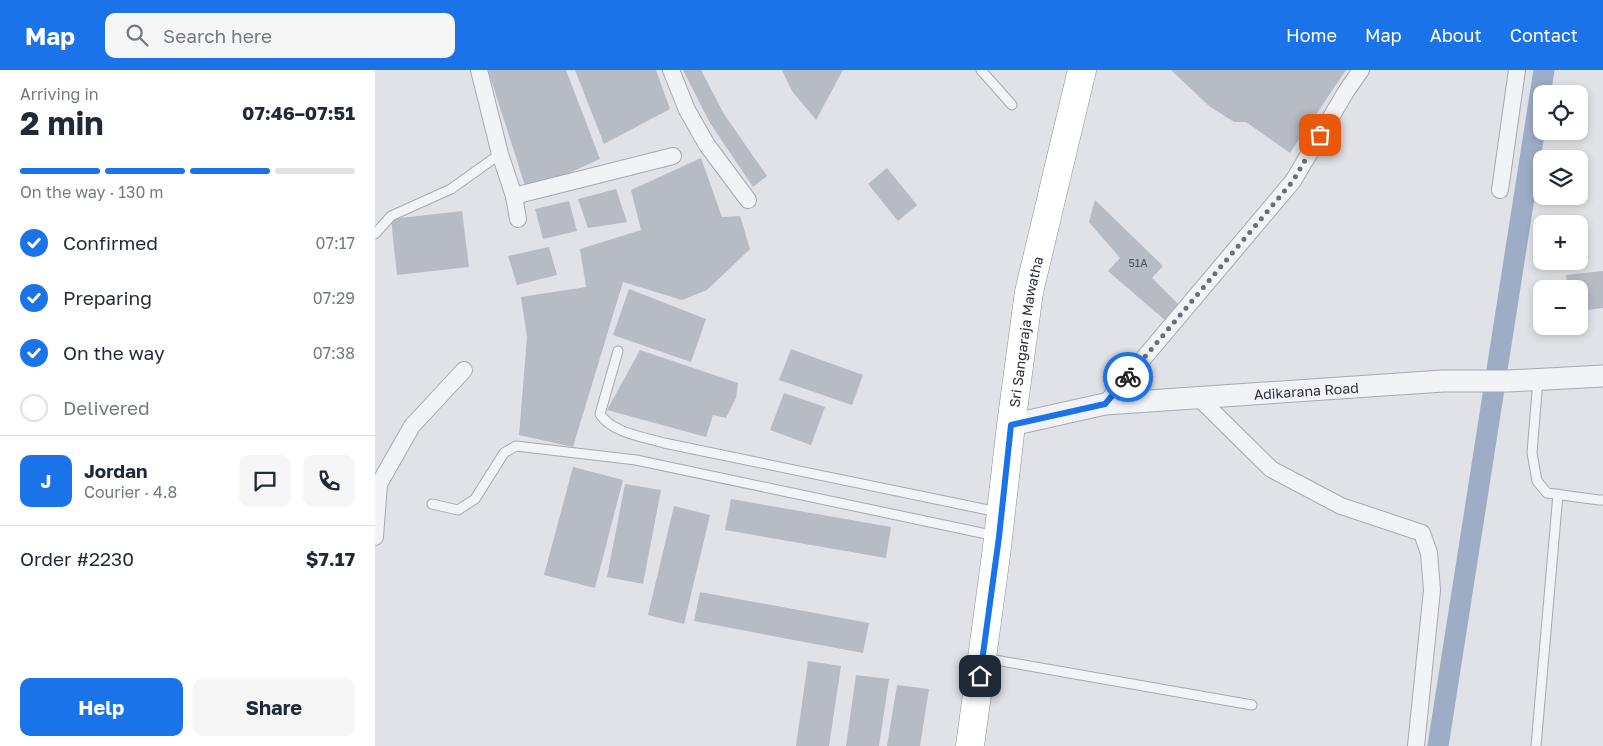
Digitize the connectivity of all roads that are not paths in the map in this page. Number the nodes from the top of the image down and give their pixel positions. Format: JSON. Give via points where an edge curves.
{"nodes":[{"id":1,"x":479,"y":70,"type":"edge"},
{"id":2,"x":671,"y":70,"type":"edge"},
{"id":3,"x":981,"y":70,"type":"edge"},
{"id":4,"x":1082,"y":70,"type":"edge"},
{"id":5,"x":1361,"y":70,"type":"edge"},
{"id":6,"x":1517,"y":70,"type":"edge"},
{"id":7,"x":1012,"y":105,"type":"dead end"},
{"id":8,"x":500,"y":154,"type":"junction"},
{"id":9,"x":673,"y":156,"type":"dead end"},
{"id":10,"x":1500,"y":190,"type":"dead end"},
{"id":11,"x":514,"y":196,"type":"junction"},
{"id":12,"x":748,"y":200,"type":"dead end"},
{"id":13,"x":518,"y":219,"type":"dead end"},
{"id":14,"x":375,"y":234,"type":"edge"},
{"id":15,"x":618,"y":351,"type":"dead end"},
{"id":16,"x":464,"y":370,"type":"dead end"},
{"id":17,"x":1603,"y":376,"type":"edge"},
{"id":18,"x":1538,"y":379,"type":"junction"},
{"id":19,"x":1199,"y":398,"type":"junction"},
{"id":20,"x":1105,"y":404,"type":"junction"},
{"id":21,"x":1011,"y":425,"type":"junction"},
{"id":22,"x":1558,"y":494,"type":"junction"},
{"id":23,"x":1603,"y":500,"type":"edge"},
{"id":24,"x":432,"y":504,"type":"dead end"},
{"id":25,"x":1000,"y":525,"type":"junction"},
{"id":26,"x":375,"y":537,"type":"edge"},
{"id":27,"x":983,"y":658,"type":"junction"},
{"id":28,"x":1252,"y":705,"type":"dead end"},
{"id":29,"x":970,"y":746,"type":"edge"},
{"id":30,"x":1416,"y":746,"type":"edge"},
{"id":31,"x":1536,"y":746,"type":"edge"}],
"edges":[{"from":1,"to":8,"type":"street"},
{"from":2,"to":12,"type":"street","via":[[687,110],[707,145]]},
{"from":3,"to":7,"type":"lane"},
{"from":4,"to":21,"type":"highway","name":"Sri Sangaraja Mawatha","via":[[1029,292]]},
{"from":5,"to":20,"type":"street","via":[[1293,181]]},
{"from":6,"to":10,"type":"street"},
{"from":8,"to":11,"type":"street"},
{"from":8,"to":14,"type":"lane","via":[[451,188],[391,216]]},
{"from":9,"to":11,"type":"street"},
{"from":11,"to":13,"type":"street"},
{"from":15,"to":25,"type":"lane","via":[[600,414],[605,422],[619,429],[664,443]]},
{"from":16,"to":26,"type":"street","via":[[412,426],[379,484]]},
{"from":17,"to":18,"type":"street","name":"Adikarana Road"},
{"from":18,"to":19,"type":"street","name":"Adikarana Road","via":[[1443,381]]},
{"from":18,"to":22,"type":"lane","via":[[1532,453],[1537,481],[1547,493]]},
{"from":19,"to":20,"type":"street","name":"Adikarana Road"},
{"from":19,"to":30,"type":"street","via":[[1271,469],[1341,506],[1422,533],[1429,553],[1432,590]]},
{"from":20,"to":21,"type":"street","name":"Adikarana Road"},
{"from":21,"to":25,"type":"highway","name":"Sri Sangaraja Mawatha"},
{"from":22,"to":23,"type":"lane"},
{"from":22,"to":31,"type":"lane"},
{"from":24,"to":25,"type":"lane","via":[[458,510],[475,499],[504,453],[516,446],[636,460]]},
{"from":25,"to":27,"type":"highway","name":"Sri Sangaraja Mawatha"},
{"from":27,"to":28,"type":"lane"},
{"from":27,"to":29,"type":"highway","name":"Sri Sangaraja Mawatha"}]}
